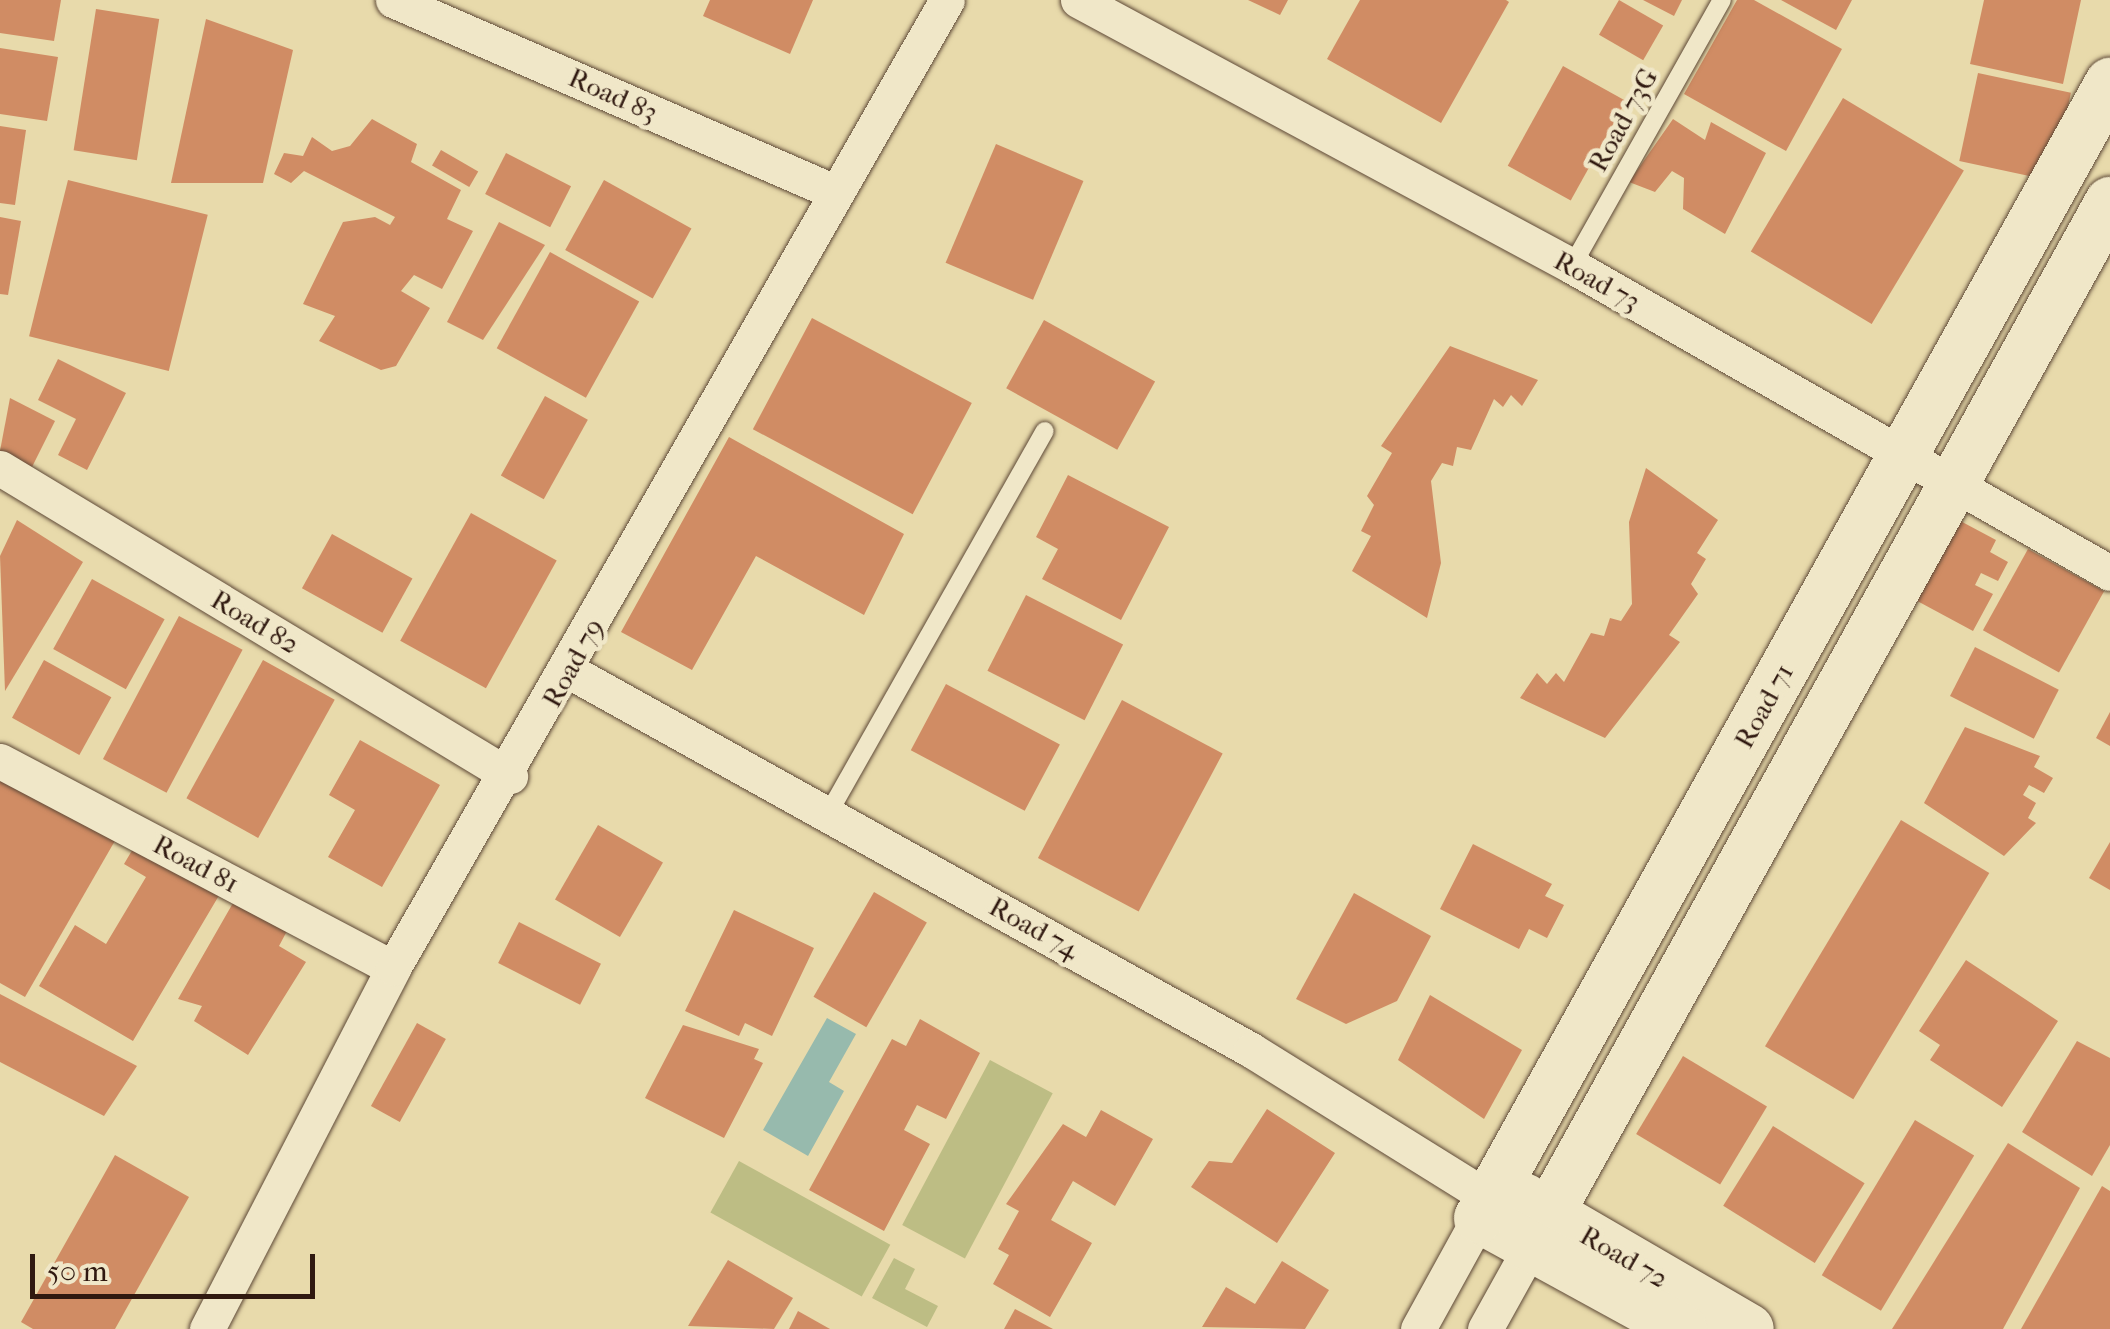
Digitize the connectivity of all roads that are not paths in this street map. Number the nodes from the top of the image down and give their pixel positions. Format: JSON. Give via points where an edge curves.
{"nodes":[{"id":1,"x":393,"y":0,"type":"edge"},
{"id":2,"x":947,"y":0,"type":"edge"},
{"id":3,"x":1078,"y":0,"type":"edge"},
{"id":4,"x":1722,"y":0,"type":"edge"},
{"id":5,"x":2110,"y":83,"type":"edge"},
{"id":6,"x":833,"y":192,"type":"junction"},
{"id":7,"x":2110,"y":202,"type":"edge"},
{"id":8,"x":1572,"y":266,"type":"junction"},
{"id":9,"x":1045,"y":432,"type":"dead end"},
{"id":10,"x":1903,"y":456,"type":"junction"},
{"id":11,"x":0,"y":468,"type":"edge"},
{"id":12,"x":1954,"y":484,"type":"junction"},
{"id":13,"x":2110,"y":573,"type":"edge"},
{"id":14,"x":569,"y":670,"type":"junction"},
{"id":15,"x":0,"y":761,"type":"edge"},
{"id":16,"x":510,"y":776,"type":"junction"},
{"id":17,"x":828,"y":814,"type":"junction"},
{"id":18,"x":393,"y":968,"type":"junction"},
{"id":19,"x":1490,"y":1200,"type":"junction"},
{"id":20,"x":1541,"y":1231,"type":"junction"},
{"id":21,"x":207,"y":1329,"type":"edge"},
{"id":22,"x":1418,"y":1329,"type":"edge"},
{"id":23,"x":1485,"y":1329,"type":"edge"},
{"id":24,"x":1682,"y":1329,"type":"edge"},
{"id":25,"x":1749,"y":1329,"type":"edge"}],
"edges":[{"from":1,"to":6,"type":"street","name":"Road 83"},
{"from":2,"to":6,"type":"street","name":"Road 79"},
{"from":3,"to":8,"type":"street","name":"Road 73"},
{"from":4,"to":8,"type":"lane","name":"Road 73G"},
{"from":5,"to":10,"type":"street","name":"Road 71"},
{"from":6,"to":14,"type":"street","name":"Road 79"},
{"from":7,"to":12,"type":"street"},
{"from":8,"to":10,"type":"street","name":"Road 73"},
{"from":9,"to":17,"type":"lane"},
{"from":10,"to":12,"type":"street","name":"Road 73"},
{"from":10,"to":19,"type":"street","name":"Road 71"},
{"from":11,"to":16,"type":"street","name":"Road 82"},
{"from":12,"to":13,"type":"street","name":"Road 73"},
{"from":12,"to":20,"type":"street"},
{"from":14,"to":16,"type":"street","name":"Road 79"},
{"from":14,"to":17,"type":"street","name":"Road 74"},
{"from":15,"to":18,"type":"street","name":"Road 81"},
{"from":16,"to":18,"type":"street","name":"Road 79"},
{"from":17,"to":19,"type":"street","name":"Road 74","via":[[1251,1050]]},
{"from":18,"to":21,"type":"street","name":"Road 79"},
{"from":19,"to":20,"type":"street","name":"Road 72"},
{"from":19,"to":22,"type":"street","name":"Road 71"},
{"from":20,"to":23,"type":"street"},
{"from":20,"to":24,"type":"street","name":"Road 72"},
{"from":20,"to":25,"type":"street","name":"Road 72"}]}
